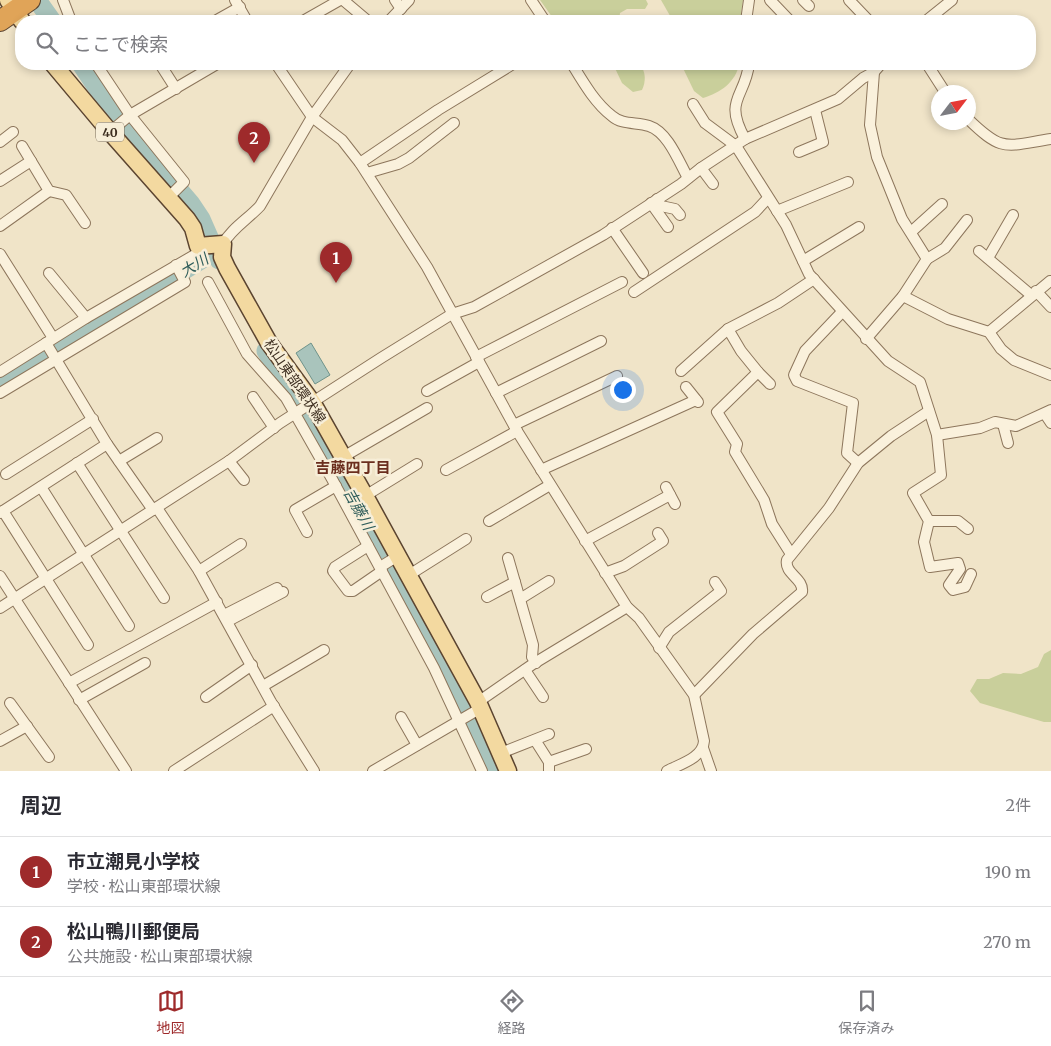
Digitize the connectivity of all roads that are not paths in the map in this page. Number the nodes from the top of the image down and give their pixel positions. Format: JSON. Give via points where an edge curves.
{"nodes":[{"id":1,"x":63,"y":0,"type":"edge"},
{"id":2,"x":342,"y":0,"type":"edge"},
{"id":3,"x":410,"y":0,"type":"edge"},
{"id":4,"x":531,"y":0,"type":"edge"},
{"id":5,"x":749,"y":0,"type":"edge"},
{"id":6,"x":770,"y":0,"type":"edge"},
{"id":7,"x":849,"y":0,"type":"edge"},
{"id":8,"x":952,"y":0,"type":"edge"},
{"id":9,"x":238,"y":4,"type":"edge"},
{"id":10,"x":398,"y":4,"type":"edge"},
{"id":11,"x":69,"y":15,"type":"edge"},
{"id":12,"x":223,"y":15,"type":"edge"},
{"id":13,"x":314,"y":15,"type":"edge"},
{"id":14,"x":361,"y":15,"type":"edge"},
{"id":15,"x":541,"y":15,"type":"edge"},
{"id":16,"x":747,"y":15,"type":"edge"},
{"id":17,"x":784,"y":15,"type":"edge"},
{"id":18,"x":863,"y":15,"type":"edge"},
{"id":19,"x":933,"y":15,"type":"edge"},
{"id":20,"x":58,"y":70,"type":"edge"},
{"id":21,"x":100,"y":70,"type":"edge"},
{"id":22,"x":164,"y":70,"type":"edge"},
{"id":23,"x":208,"y":70,"type":"edge"},
{"id":24,"x":280,"y":70,"type":"edge"},
{"id":25,"x":346,"y":70,"type":"edge"},
{"id":26,"x":503,"y":70,"type":"edge"},
{"id":27,"x":576,"y":70,"type":"edge"},
{"id":28,"x":747,"y":70,"type":"edge"},
{"id":29,"x":874,"y":70,"type":"edge"},
{"id":30,"x":877,"y":70,"type":"edge"},
{"id":31,"x":931,"y":70,"type":"edge"},
{"id":32,"x":940,"y":85,"type":"edge"},
{"id":33,"x":176,"y":90,"type":"junction"},
{"id":34,"x":693,"y":104,"type":"dead end"},
{"id":35,"x":815,"y":110,"type":"junction"},
{"id":36,"x":128,"y":116,"type":"junction"},
{"id":37,"x":312,"y":117,"type":"junction"},
{"id":38,"x":454,"y":123,"type":"dead end"},
{"id":39,"x":976,"y":127,"type":"edge"},
{"id":40,"x":112,"y":130,"type":"junction"},
{"id":41,"x":744,"y":139,"type":"junction"},
{"id":42,"x":1051,"y":139,"type":"edge"},
{"id":43,"x":22,"y":146,"type":"dead end"},
{"id":44,"x":736,"y":146,"type":"junction"},
{"id":45,"x":799,"y":152,"type":"dead end"},
{"id":46,"x":31,"y":161,"type":"junction"},
{"id":47,"x":360,"y":163,"type":"junction"},
{"id":48,"x":702,"y":168,"type":"junction"},
{"id":49,"x":367,"y":173,"type":"junction"},
{"id":50,"x":688,"y":178,"type":"junction"},
{"id":51,"x":0,"y":181,"type":"edge"},
{"id":52,"x":848,"y":182,"type":"dead end"},
{"id":53,"x":713,"y":184,"type":"dead end"},
{"id":54,"x":49,"y":192,"type":"junction"},
{"id":55,"x":170,"y":196,"type":"junction"},
{"id":56,"x":768,"y":198,"type":"junction"},
{"id":57,"x":654,"y":201,"type":"junction"},
{"id":58,"x":942,"y":204,"type":"dead end"},
{"id":59,"x":777,"y":211,"type":"junction"},
{"id":60,"x":680,"y":215,"type":"dead end"},
{"id":61,"x":1013,"y":215,"type":"dead end"},
{"id":62,"x":967,"y":220,"type":"dead end"},
{"id":63,"x":85,"y":224,"type":"dead end"},
{"id":64,"x":0,"y":226,"type":"edge"},
{"id":65,"x":668,"y":227,"type":"dead end"},
{"id":66,"x":859,"y":227,"type":"dead end"},
{"id":67,"x":612,"y":228,"type":"junction"},
{"id":68,"x":911,"y":232,"type":"junction"},
{"id":69,"x":210,"y":245,"type":"junction"},
{"id":70,"x":1,"y":257,"type":"edge"},
{"id":71,"x":928,"y":258,"type":"junction"},
{"id":72,"x":803,"y":260,"type":"junction"},
{"id":73,"x":176,"y":265,"type":"junction"},
{"id":74,"x":49,"y":273,"type":"dead end"},
{"id":75,"x":643,"y":273,"type":"dead end"},
{"id":76,"x":814,"y":279,"type":"junction"},
{"id":77,"x":1050,"y":281,"type":"dead end"},
{"id":78,"x":208,"y":282,"type":"dead end"},
{"id":79,"x":622,"y":282,"type":"dead end"},
{"id":80,"x":634,"y":292,"type":"dead end"},
{"id":81,"x":1034,"y":293,"type":"junction"},
{"id":82,"x":903,"y":296,"type":"junction"},
{"id":83,"x":1051,"y":307,"type":"edge"},
{"id":84,"x":842,"y":312,"type":"junction"},
{"id":85,"x":452,"y":314,"type":"junction"},
{"id":86,"x":86,"y":318,"type":"junction"},
{"id":87,"x":728,"y":329,"type":"junction"},
{"id":88,"x":989,"y":332,"type":"junction"},
{"id":89,"x":866,"y":339,"type":"junction"},
{"id":90,"x":601,"y":341,"type":"dead end"},
{"id":91,"x":49,"y":343,"type":"junction"},
{"id":92,"x":55,"y":357,"type":"junction"},
{"id":93,"x":477,"y":360,"type":"junction"},
{"id":94,"x":681,"y":371,"type":"dead end"},
{"id":95,"x":0,"y":372,"type":"edge"},
{"id":96,"x":758,"y":372,"type":"junction"},
{"id":97,"x":1051,"y":375,"type":"edge"},
{"id":98,"x":617,"y":376,"type":"dead end"},
{"id":99,"x":770,"y":384,"type":"dead end"},
{"id":100,"x":686,"y":387,"type":"dead end"},
{"id":101,"x":427,"y":391,"type":"dead end"},
{"id":102,"x":0,"y":393,"type":"edge"},
{"id":103,"x":496,"y":393,"type":"junction"},
{"id":104,"x":253,"y":397,"type":"dead end"},
{"id":105,"x":303,"y":407,"type":"junction"},
{"id":106,"x":427,"y":408,"type":"dead end"},
{"id":107,"x":929,"y":411,"type":"junction"},
{"id":108,"x":1049,"y":416,"type":"edge"},
{"id":109,"x":93,"y":419,"type":"junction"},
{"id":110,"x":1003,"y":424,"type":"junction"},
{"id":111,"x":274,"y":428,"type":"junction"},
{"id":112,"x":515,"y":428,"type":"junction"},
{"id":113,"x":937,"y":435,"type":"junction"},
{"id":114,"x":157,"y":438,"type":"dead end"},
{"id":115,"x":1008,"y":443,"type":"dead end"},
{"id":116,"x":107,"y":444,"type":"junction"},
{"id":117,"x":343,"y":457,"type":"junction"},
{"id":118,"x":119,"y":461,"type":"junction"},
{"id":119,"x":229,"y":461,"type":"junction"},
{"id":120,"x":77,"y":463,"type":"junction"},
{"id":121,"x":858,"y":463,"type":"junction"},
{"id":122,"x":417,"y":464,"type":"dead end"},
{"id":123,"x":446,"y":470,"type":"dead end"},
{"id":124,"x":541,"y":470,"type":"junction"},
{"id":125,"x":6,"y":474,"type":"dead end"},
{"id":126,"x":244,"y":480,"type":"dead end"},
{"id":127,"x":550,"y":485,"type":"junction"},
{"id":128,"x":41,"y":486,"type":"junction"},
{"id":129,"x":336,"y":486,"type":"junction"},
{"id":130,"x":671,"y":495,"type":"dead end"},
{"id":131,"x":365,"y":496,"type":"junction"},
{"id":132,"x":155,"y":509,"type":"junction"},
{"id":133,"x":1,"y":512,"type":"edge"},
{"id":134,"x":489,"y":520,"type":"dead end"},
{"id":135,"x":929,"y":521,"type":"junction"},
{"id":136,"x":968,"y":528,"type":"dead end"},
{"id":137,"x":121,"y":531,"type":"junction"},
{"id":138,"x":308,"y":532,"type":"dead end"},
{"id":139,"x":658,"y":533,"type":"dead end"},
{"id":140,"x":466,"y":539,"type":"dead end"},
{"id":141,"x":585,"y":541,"type":"junction"},
{"id":142,"x":241,"y":544,"type":"dead end"},
{"id":143,"x":368,"y":546,"type":"junction"},
{"id":144,"x":791,"y":554,"type":"junction"},
{"id":145,"x":84,"y":555,"type":"junction"},
{"id":146,"x":397,"y":557,"type":"junction"},
{"id":147,"x":508,"y":558,"type":"dead end"},
{"id":148,"x":381,"y":568,"type":"junction"},
{"id":149,"x":199,"y":571,"type":"junction"},
{"id":150,"x":605,"y":573,"type":"junction"},
{"id":151,"x":408,"y":574,"type":"junction"},
{"id":152,"x":971,"y":574,"type":"dead end"},
{"id":153,"x":0,"y":576,"type":"edge"},
{"id":154,"x":46,"y":579,"type":"junction"},
{"id":155,"x":550,"y":581,"type":"dead end"},
{"id":156,"x":515,"y":582,"type":"junction"},
{"id":157,"x":715,"y":582,"type":"dead end"},
{"id":158,"x":280,"y":590,"type":"dead end"},
{"id":159,"x":487,"y":597,"type":"dead end"},
{"id":160,"x":164,"y":598,"type":"dead end"},
{"id":161,"x":15,"y":599,"type":"junction"},
{"id":162,"x":520,"y":599,"type":"junction"},
{"id":163,"x":217,"y":602,"type":"junction"},
{"id":164,"x":627,"y":607,"type":"junction"},
{"id":165,"x":0,"y":608,"type":"edge"},
{"id":166,"x":226,"y":618,"type":"junction"},
{"id":167,"x":129,"y":626,"type":"dead end"},
{"id":168,"x":88,"y":645,"type":"dead end"},
{"id":169,"x":659,"y":648,"type":"junction"},
{"id":170,"x":324,"y":650,"type":"dead end"},
{"id":171,"x":145,"y":663,"type":"dead end"},
{"id":172,"x":536,"y":663,"type":"junction"},
{"id":173,"x":252,"y":665,"type":"junction"},
{"id":174,"x":525,"y":670,"type":"junction"},
{"id":175,"x":69,"y":683,"type":"junction"},
{"id":176,"x":263,"y":686,"type":"junction"},
{"id":177,"x":694,"y":695,"type":"junction"},
{"id":178,"x":206,"y":697,"type":"dead end"},
{"id":179,"x":542,"y":698,"type":"dead end"},
{"id":180,"x":79,"y":700,"type":"junction"},
{"id":181,"x":10,"y":703,"type":"dead end"},
{"id":182,"x":274,"y":706,"type":"junction"},
{"id":183,"x":479,"y":707,"type":"junction"},
{"id":184,"x":401,"y":717,"type":"dead end"},
{"id":185,"x":462,"y":720,"type":"junction"},
{"id":186,"x":26,"y":726,"type":"junction"},
{"id":187,"x":549,"y":734,"type":"dead end"},
{"id":188,"x":535,"y":740,"type":"junction"},
{"id":189,"x":0,"y":741,"type":"edge"},
{"id":190,"x":417,"y":746,"type":"junction"},
{"id":191,"x":704,"y":748,"type":"junction"},
{"id":192,"x":586,"y":749,"type":"dead end"},
{"id":193,"x":502,"y":753,"type":"junction"},
{"id":194,"x":49,"y":757,"type":"dead end"},
{"id":195,"x":126,"y":771,"type":"edge"},
{"id":196,"x":174,"y":771,"type":"edge"},
{"id":197,"x":314,"y":771,"type":"edge"},
{"id":198,"x":373,"y":771,"type":"edge"},
{"id":199,"x":482,"y":771,"type":"edge"},
{"id":200,"x":508,"y":771,"type":"edge"},
{"id":201,"x":667,"y":771,"type":"edge"},
{"id":202,"x":711,"y":771,"type":"edge"}],
"edges":[{"from":1,"to":11,"type":"street"},
{"from":2,"to":13,"type":"street"},
{"from":2,"to":14,"type":"street"},
{"from":3,"to":10,"type":"street"},
{"from":4,"to":15,"type":"street"},
{"from":5,"to":16,"type":"street"},
{"from":6,"to":17,"type":"street"},
{"from":7,"to":18,"type":"street"},
{"from":8,"to":19,"type":"street"},
{"from":9,"to":12,"type":"street"},
{"from":20,"to":40,"type":"main road","name":"松山東部環状線","number":"40"},
{"from":21,"to":36,"type":"street"},
{"from":22,"to":33,"type":"street"},
{"from":23,"to":33,"type":"street"},
{"from":24,"to":37,"type":"street"},
{"from":25,"to":37,"type":"street"},
{"from":26,"to":47,"type":"street"},
{"from":27,"to":50,"type":"street","via":[[613,117],[650,126],[660,133]]},
{"from":28,"to":41,"type":"street","via":[[734,111]]},
{"from":29,"to":35,"type":"street","via":[[849,92]]},
{"from":30,"to":68,"type":"street","via":[[870,125],[877,157],[902,219]]},
{"from":31,"to":32,"type":"street"},
{"from":33,"to":36,"type":"street"},
{"from":34,"to":44,"type":"street","via":[[705,123]]},
{"from":35,"to":41,"type":"street"},
{"from":35,"to":45,"type":"street","via":[[824,142]]},
{"from":36,"to":40,"type":"street"},
{"from":36,"to":55,"type":"street","via":[[184,182]]},
{"from":37,"to":47,"type":"street","via":[[342,140]]},
{"from":37,"to":69,"type":"street","via":[[260,206],[227,237]]},
{"from":38,"to":49,"type":"street","via":[[398,164]]},
{"from":39,"to":42,"type":"street","via":[[997,143],[1005,145]]},
{"from":40,"to":55,"type":"main road","name":"松山東部環状線","number":"40"},
{"from":41,"to":44,"type":"street"},
{"from":43,"to":46,"type":"street"},
{"from":44,"to":48,"type":"street"},
{"from":44,"to":56,"type":"street"},
{"from":46,"to":51,"type":"street"},
{"from":46,"to":54,"type":"street"},
{"from":47,"to":49,"type":"street"},
{"from":48,"to":50,"type":"street"},
{"from":48,"to":53,"type":"street"},
{"from":49,"to":85,"type":"street","via":[[428,267]]},
{"from":50,"to":57,"type":"street"},
{"from":52,"to":59,"type":"street"},
{"from":54,"to":63,"type":"street","via":[[66,196]]},
{"from":54,"to":64,"type":"street"},
{"from":55,"to":69,"type":"main road","name":"松山東部環状線","number":"40"},
{"from":56,"to":59,"type":"street"},
{"from":56,"to":80,"type":"street","via":[[755,212]]},
{"from":57,"to":60,"type":"street","via":[[675,209]]},
{"from":57,"to":65,"type":"street"},
{"from":57,"to":67,"type":"street"},
{"from":58,"to":68,"type":"street"},
{"from":59,"to":72,"type":"street"},
{"from":61,"to":81,"type":"street","via":[[983,255]]},
{"from":62,"to":71,"type":"street","via":[[945,248]]},
{"from":66,"to":72,"type":"street"},
{"from":67,"to":75,"type":"street"},
{"from":67,"to":85,"type":"street","via":[[474,307]]},
{"from":68,"to":71,"type":"street"},
{"from":69,"to":73,"type":"street"},
{"from":69,"to":105,"type":"main road","name":"松山東部環状線","number":"40","via":[[222,257]]},
{"from":70,"to":91,"type":"street"},
{"from":71,"to":82,"type":"street"},
{"from":72,"to":76,"type":"street"},
{"from":73,"to":86,"type":"street"},
{"from":73,"to":92,"type":"street","via":[[186,282]]},
{"from":74,"to":86,"type":"street"},
{"from":76,"to":84,"type":"street"},
{"from":76,"to":87,"type":"street"},
{"from":77,"to":81,"type":"street"},
{"from":78,"to":105,"type":"street","via":[[248,354],[286,398]]},
{"from":79,"to":93,"type":"street"},
{"from":81,"to":83,"type":"street"},
{"from":81,"to":88,"type":"street"},
{"from":82,"to":88,"type":"street","via":[[948,319]]},
{"from":82,"to":89,"type":"street"},
{"from":84,"to":89,"type":"street"},
{"from":84,"to":121,"type":"street","via":[[805,351],[794,375],[797,381],[853,403],[847,453]]},
{"from":85,"to":93,"type":"street"},
{"from":85,"to":105,"type":"street"},
{"from":86,"to":91,"type":"street"},
{"from":87,"to":94,"type":"street"},
{"from":87,"to":96,"type":"street"},
{"from":88,"to":97,"type":"street","via":[[1014,360]]},
{"from":89,"to":107,"type":"street","via":[[888,361],[920,382]]},
{"from":90,"to":103,"type":"street"},
{"from":91,"to":92,"type":"street"},
{"from":91,"to":95,"type":"street"},
{"from":92,"to":102,"type":"street"},
{"from":92,"to":109,"type":"street"},
{"from":93,"to":101,"type":"street"},
{"from":93,"to":103,"type":"street"},
{"from":96,"to":99,"type":"street"},
{"from":96,"to":144,"type":"street","via":[[717,412],[737,444],[735,452],[764,500],[772,524]]},
{"from":98,"to":112,"type":"street"},
{"from":100,"to":124,"type":"street","via":[[697,401]]},
{"from":103,"to":112,"type":"street"},
{"from":104,"to":111,"type":"street"},
{"from":105,"to":111,"type":"street"},
{"from":105,"to":117,"type":"main road","name":"松山東部環状線","number":"40"},
{"from":105,"to":129,"type":"street"},
{"from":106,"to":117,"type":"street"},
{"from":107,"to":113,"type":"street"},
{"from":107,"to":121,"type":"street"},
{"from":108,"to":110,"type":"street","via":[[1016,426]]},
{"from":109,"to":116,"type":"street"},
{"from":109,"to":125,"type":"street","via":[[52,439]]},
{"from":110,"to":113,"type":"street","via":[[995,422],[980,428]]},
{"from":110,"to":115,"type":"street"},
{"from":111,"to":119,"type":"street"},
{"from":112,"to":123,"type":"street"},
{"from":112,"to":124,"type":"street"},
{"from":113,"to":135,"type":"street","via":[[941,476],[913,493]]},
{"from":114,"to":118,"type":"street"},
{"from":116,"to":118,"type":"street"},
{"from":116,"to":120,"type":"street"},
{"from":117,"to":131,"type":"main road","name":"松山東部環状線","number":"40"},
{"from":118,"to":132,"type":"street"},
{"from":119,"to":126,"type":"street"},
{"from":119,"to":132,"type":"street"},
{"from":120,"to":128,"type":"street"},
{"from":120,"to":137,"type":"street"},
{"from":121,"to":144,"type":"street","via":[[829,508]]},
{"from":122,"to":131,"type":"street"},
{"from":124,"to":127,"type":"street"},
{"from":127,"to":134,"type":"street"},
{"from":127,"to":141,"type":"street"},
{"from":128,"to":133,"type":"street"},
{"from":128,"to":145,"type":"street"},
{"from":129,"to":138,"type":"street","via":[[295,510]]},
{"from":129,"to":143,"type":"street"},
{"from":130,"to":141,"type":"street"},
{"from":131,"to":146,"type":"main road","name":"松山東部環状線","number":"40"},
{"from":132,"to":137,"type":"street"},
{"from":132,"to":149,"type":"street"},
{"from":133,"to":154,"type":"street"},
{"from":135,"to":136,"type":"street","via":[[958,521]]},
{"from":135,"to":152,"type":"street","via":[[924,542],[930,567],[958,563],[960,569],[949,584],[953,590],[965,586]]},
{"from":137,"to":145,"type":"street"},
{"from":137,"to":160,"type":"street"},
{"from":139,"to":150,"type":"street","via":[[664,541],[624,566]]},
{"from":140,"to":151,"type":"street"},
{"from":141,"to":150,"type":"street"},
{"from":142,"to":149,"type":"street"},
{"from":143,"to":148,"type":"street"},
{"from":143,"to":148,"type":"street","via":[[335,567],[335,576],[348,591],[353,591]]},
{"from":144,"to":177,"type":"street","via":[[786,564],[801,583],[802,592],[753,634]]},
{"from":145,"to":154,"type":"street"},
{"from":145,"to":167,"type":"street"},
{"from":146,"to":148,"type":"street"},
{"from":146,"to":151,"type":"main road","name":"松山東部環状線","number":"40"},
{"from":147,"to":156,"type":"street"},
{"from":148,"to":185,"type":"street"},
{"from":149,"to":163,"type":"street"},
{"from":150,"to":164,"type":"street"},
{"from":151,"to":183,"type":"main road","name":"松山東部環状線","number":"40"},
{"from":153,"to":161,"type":"street"},
{"from":154,"to":161,"type":"street"},
{"from":154,"to":168,"type":"street"},
{"from":155,"to":162,"type":"street"},
{"from":156,"to":159,"type":"street"},
{"from":156,"to":162,"type":"street"},
{"from":157,"to":169,"type":"street","via":[[721,591],[669,632]]},
{"from":158,"to":166,"type":"street"},
{"from":161,"to":165,"type":"street"},
{"from":161,"to":175,"type":"street"},
{"from":162,"to":172,"type":"street"},
{"from":163,"to":166,"type":"street"},
{"from":163,"to":175,"type":"street"},
{"from":164,"to":169,"type":"street","via":[[639,618]]},
{"from":164,"to":172,"type":"street"},
{"from":166,"to":173,"type":"street"},
{"from":169,"to":177,"type":"street"},
{"from":170,"to":176,"type":"street"},
{"from":171,"to":180,"type":"street"},
{"from":172,"to":174,"type":"street"},
{"from":173,"to":176,"type":"street"},
{"from":173,"to":178,"type":"street"},
{"from":174,"to":179,"type":"street"},
{"from":174,"to":183,"type":"street"},
{"from":175,"to":180,"type":"street"},
{"from":176,"to":182,"type":"street"},
{"from":177,"to":191,"type":"street"},
{"from":180,"to":195,"type":"street"},
{"from":181,"to":186,"type":"street"},
{"from":182,"to":196,"type":"street"},
{"from":182,"to":197,"type":"street"},
{"from":183,"to":185,"type":"street"},
{"from":183,"to":193,"type":"main road","name":"松山東部環状線","number":"40"},
{"from":184,"to":190,"type":"street"},
{"from":185,"to":190,"type":"street"},
{"from":185,"to":199,"type":"street"},
{"from":186,"to":189,"type":"street"},
{"from":186,"to":194,"type":"street"},
{"from":187,"to":188,"type":"street"},
{"from":188,"to":192,"type":"street","via":[[549,766]]},
{"from":188,"to":193,"type":"street"},
{"from":190,"to":198,"type":"street"},
{"from":191,"to":201,"type":"street"},
{"from":191,"to":202,"type":"street"},
{"from":193,"to":200,"type":"main road","name":"松山東部環状線","number":"40"}]}
